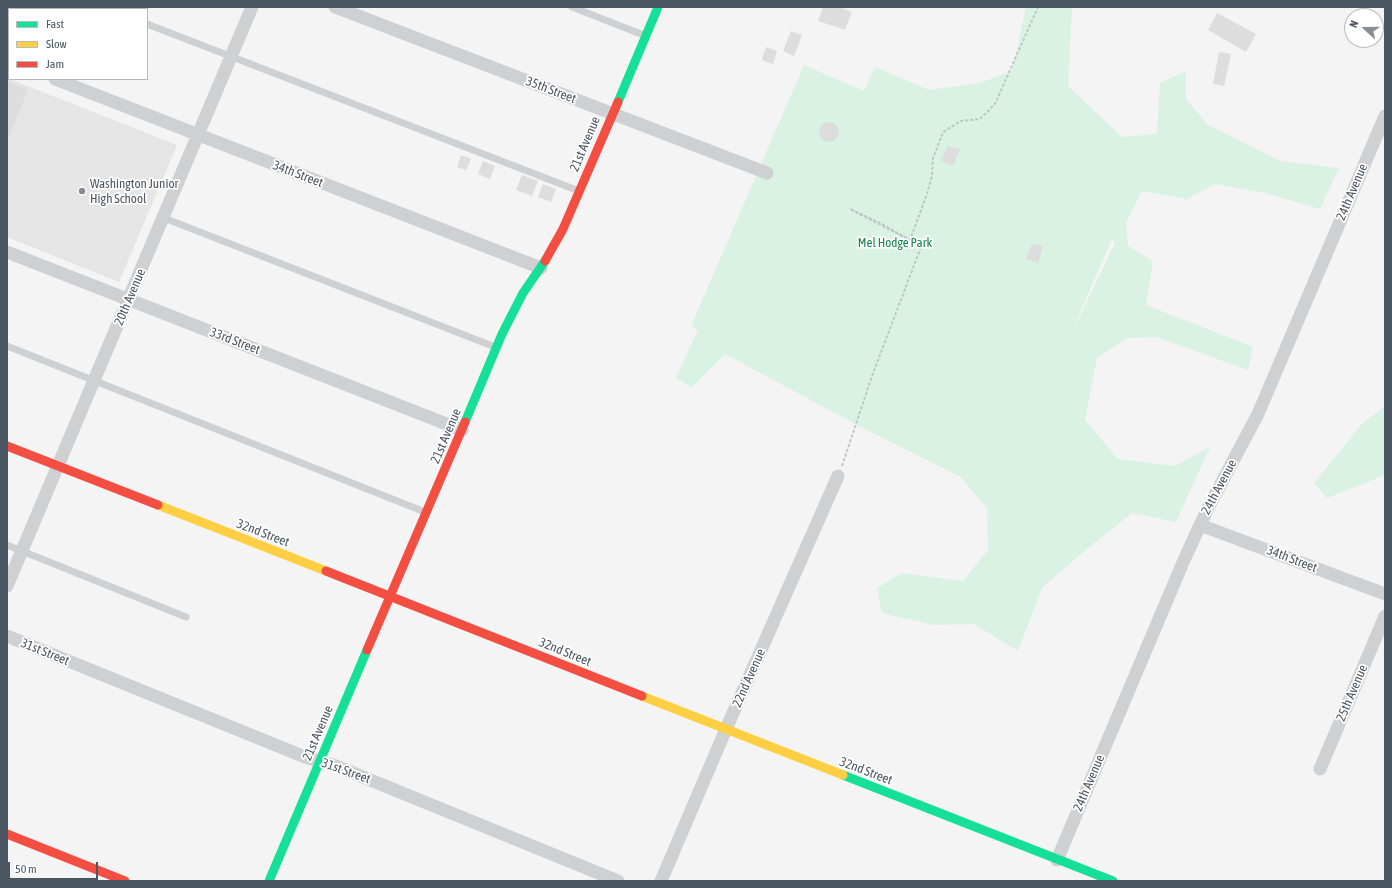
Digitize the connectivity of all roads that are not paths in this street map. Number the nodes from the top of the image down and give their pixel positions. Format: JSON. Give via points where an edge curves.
{"nodes":[{"id":1,"x":252,"y":7,"type":"edge"},
{"id":2,"x":335,"y":7,"type":"edge"},
{"id":3,"x":572,"y":7,"type":"edge"},
{"id":4,"x":658,"y":7,"type":"edge"},
{"id":5,"x":148,"y":24,"type":"edge"},
{"id":6,"x":646,"y":36,"type":"junction"},
{"id":7,"x":231,"y":56,"type":"junction"},
{"id":8,"x":58,"y":80,"type":"edge"},
{"id":9,"x":612,"y":114,"type":"junction"},
{"id":10,"x":1385,"y":116,"type":"edge"},
{"id":11,"x":198,"y":135,"type":"junction"},
{"id":12,"x":767,"y":173,"type":"dead end"},
{"id":13,"x":579,"y":191,"type":"junction"},
{"id":14,"x":164,"y":218,"type":"junction"},
{"id":15,"x":7,"y":252,"type":"edge"},
{"id":16,"x":541,"y":268,"type":"junction"},
{"id":17,"x":128,"y":300,"type":"junction"},
{"id":18,"x":7,"y":346,"type":"edge"},
{"id":19,"x":497,"y":348,"type":"junction"},
{"id":20,"x":94,"y":380,"type":"junction"},
{"id":21,"x":462,"y":430,"type":"junction"},
{"id":22,"x":7,"y":446,"type":"edge"},
{"id":23,"x":58,"y":466,"type":"junction"},
{"id":24,"x":838,"y":476,"type":"road end"},
{"id":25,"x":427,"y":512,"type":"junction"},
{"id":26,"x":1200,"y":524,"type":"junction"},
{"id":27,"x":7,"y":545,"type":"edge"},
{"id":28,"x":22,"y":551,"type":"junction"},
{"id":29,"x":7,"y":586,"type":"edge"},
{"id":30,"x":1385,"y":594,"type":"edge"},
{"id":31,"x":391,"y":597,"type":"junction"},
{"id":32,"x":1385,"y":616,"type":"edge"},
{"id":33,"x":186,"y":617,"type":"dead end"},
{"id":34,"x":7,"y":636,"type":"edge"},
{"id":35,"x":726,"y":729,"type":"junction"},
{"id":36,"x":320,"y":761,"type":"junction"},
{"id":37,"x":1320,"y":769,"type":"dead end"},
{"id":38,"x":7,"y":834,"type":"edge"},
{"id":39,"x":1056,"y":860,"type":"junction"},
{"id":40,"x":125,"y":881,"type":"edge"},
{"id":41,"x":269,"y":881,"type":"edge"},
{"id":42,"x":618,"y":881,"type":"edge"},
{"id":43,"x":661,"y":881,"type":"edge"},
{"id":44,"x":1112,"y":881,"type":"edge"}],
"edges":[{"from":1,"to":7,"type":"street","name":"20th Avenue"},
{"from":2,"to":9,"type":"street","name":"35th Street"},
{"from":3,"to":6,"type":"lane"},
{"from":4,"to":6,"type":"street","name":"21st Avenue"},
{"from":5,"to":7,"type":"lane"},
{"from":6,"to":9,"type":"street","name":"21st Avenue"},
{"from":7,"to":11,"type":"street","name":"20th Avenue"},
{"from":7,"to":13,"type":"lane"},
{"from":8,"to":11,"type":"street","name":"34th Street"},
{"from":9,"to":12,"type":"street","name":"35th Street"},
{"from":9,"to":13,"type":"street","name":"21st Avenue"},
{"from":10,"to":26,"type":"street","name":"24th Avenue","via":[[1258,414]]},
{"from":11,"to":14,"type":"street","name":"20th Avenue"},
{"from":11,"to":16,"type":"street","name":"34th Street"},
{"from":13,"to":16,"type":"street","name":"21st Avenue"},
{"from":14,"to":17,"type":"street","name":"20th Avenue"},
{"from":14,"to":19,"type":"lane"},
{"from":15,"to":17,"type":"street","name":"33rd Street"},
{"from":16,"to":19,"type":"street","name":"21st Avenue","via":[[524,293]]},
{"from":17,"to":20,"type":"street","name":"20th Avenue"},
{"from":17,"to":21,"type":"street","name":"33rd Street"},
{"from":18,"to":20,"type":"lane"},
{"from":19,"to":21,"type":"street","name":"21st Avenue"},
{"from":20,"to":23,"type":"street","name":"20th Avenue"},
{"from":20,"to":25,"type":"lane"},
{"from":21,"to":25,"type":"street","name":"21st Avenue"},
{"from":22,"to":23,"type":"street","name":"32nd Street"},
{"from":23,"to":28,"type":"street","name":"20th Avenue"},
{"from":23,"to":31,"type":"street","name":"32nd Street"},
{"from":24,"to":35,"type":"street","name":"22nd Avenue"},
{"from":25,"to":31,"type":"street","name":"21st Avenue"},
{"from":26,"to":30,"type":"street","name":"34th Street"},
{"from":26,"to":39,"type":"street","name":"24th Avenue"},
{"from":27,"to":28,"type":"lane"},
{"from":28,"to":29,"type":"street","name":"20th Avenue"},
{"from":28,"to":33,"type":"lane"},
{"from":31,"to":35,"type":"street","name":"32nd Street"},
{"from":31,"to":36,"type":"street","name":"21st Avenue"},
{"from":32,"to":37,"type":"street","name":"25th Avenue"},
{"from":34,"to":36,"type":"street","name":"31st Street"},
{"from":35,"to":39,"type":"street","name":"32nd Street"},
{"from":35,"to":43,"type":"street","name":"22nd Avenue"},
{"from":36,"to":41,"type":"street","name":"21st Avenue"},
{"from":36,"to":42,"type":"street","name":"31st Street","via":[[343,768]]},
{"from":38,"to":40,"type":"street"},
{"from":39,"to":44,"type":"street","name":"32nd Street"}]}
